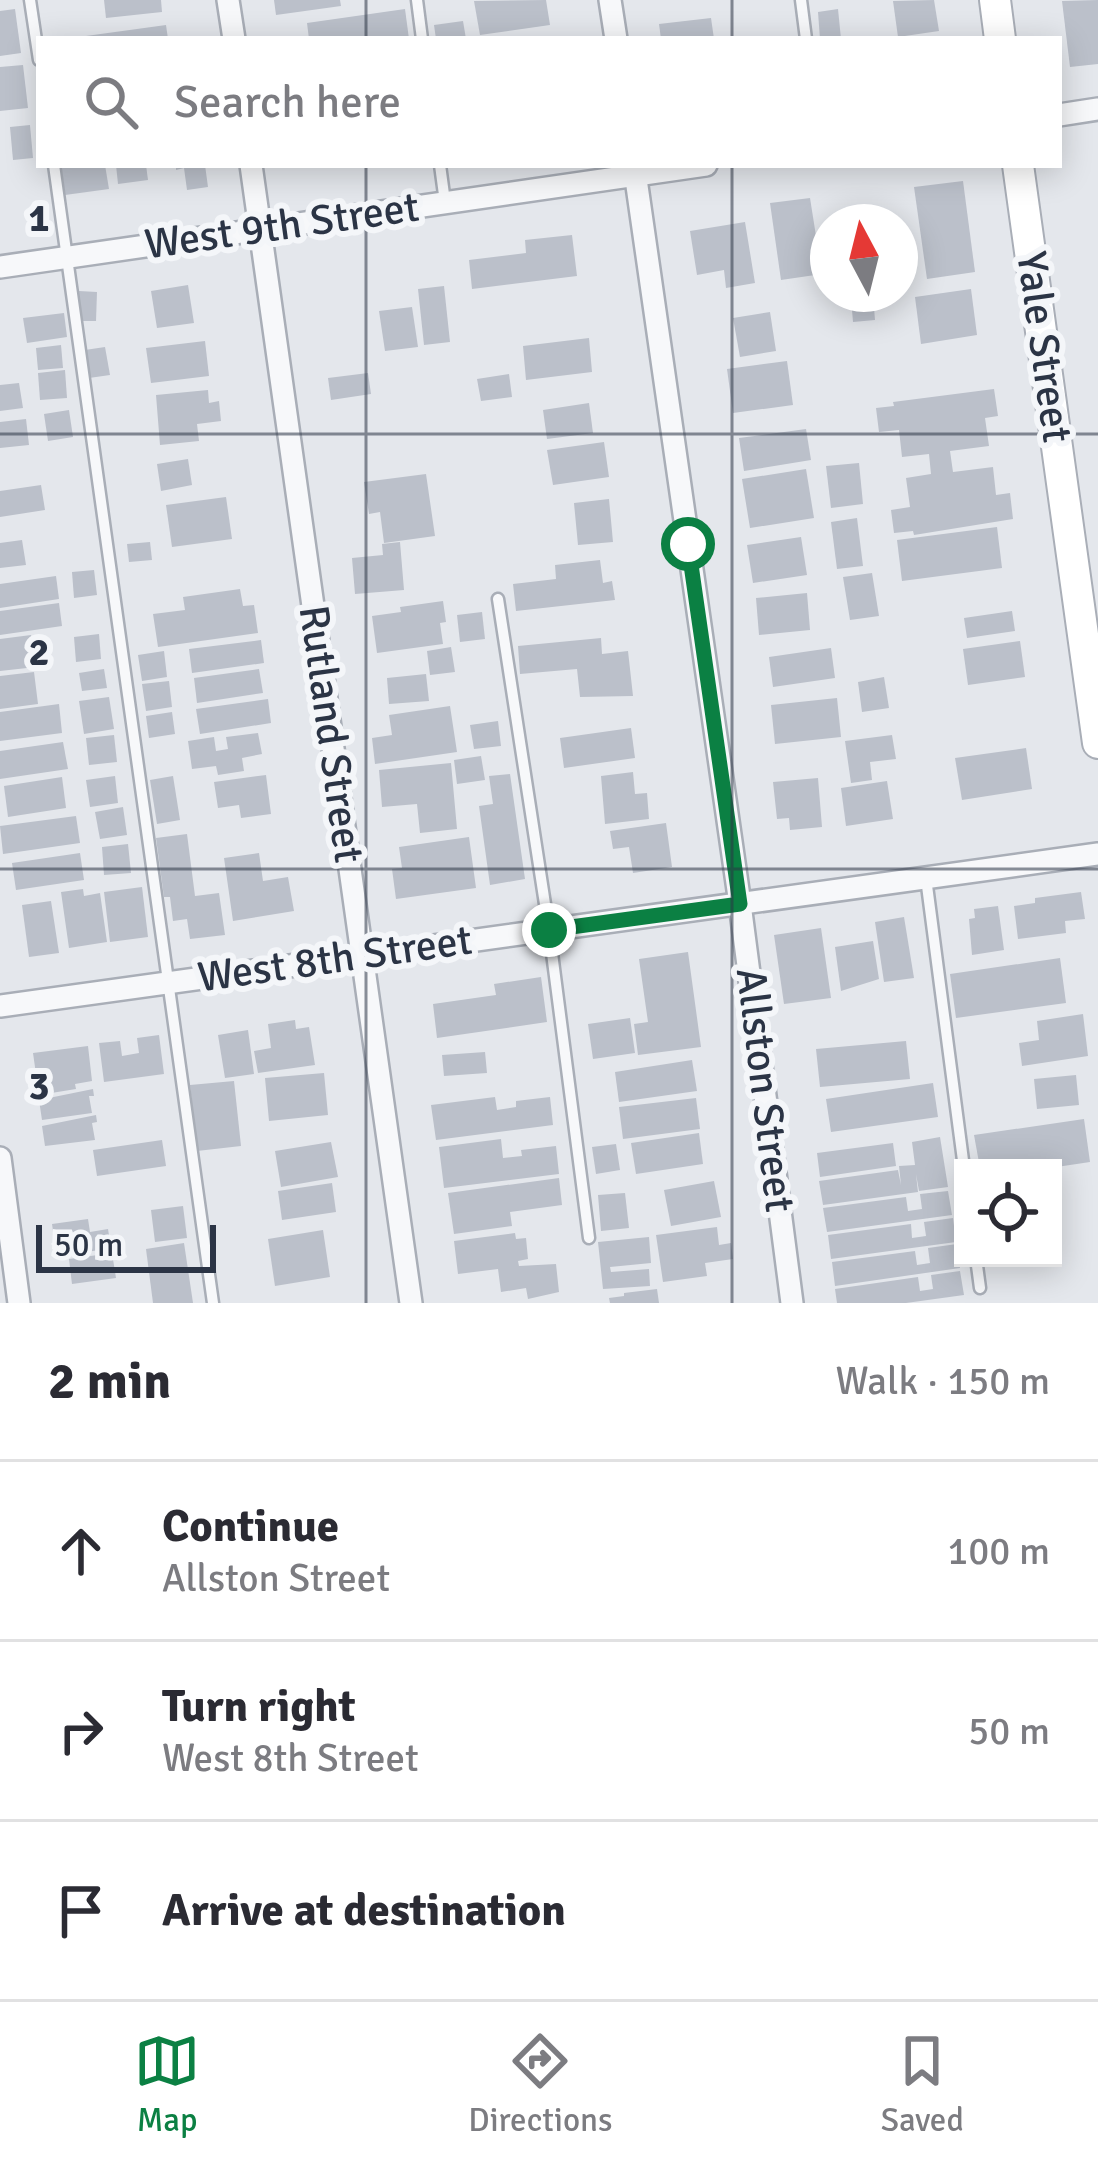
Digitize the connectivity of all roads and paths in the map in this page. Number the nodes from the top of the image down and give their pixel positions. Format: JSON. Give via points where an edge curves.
{"nodes":[{"id":1,"x":30,"y":0,"type":"edge"},
{"id":2,"x":228,"y":0,"type":"edge"},
{"id":3,"x":417,"y":0,"type":"edge"},
{"id":4,"x":610,"y":0,"type":"edge"},
{"id":5,"x":801,"y":0,"type":"edge"},
{"id":6,"x":994,"y":0,"type":"edge"},
{"id":7,"x":234,"y":36,"type":"edge"},
{"id":8,"x":422,"y":36,"type":"edge"},
{"id":9,"x":616,"y":36,"type":"edge"},
{"id":10,"x":806,"y":36,"type":"edge"},
{"id":11,"x":1000,"y":36,"type":"edge"},
{"id":12,"x":36,"y":40,"type":"edge"},
{"id":13,"x":1098,"y":109,"type":"edge"},
{"id":14,"x":1062,"y":115,"type":"edge"},
{"id":15,"x":54,"y":168,"type":"edge"},
{"id":16,"x":251,"y":168,"type":"edge"},
{"id":17,"x":440,"y":168,"type":"edge"},
{"id":18,"x":1018,"y":168,"type":"edge"},
{"id":19,"x":634,"y":170,"type":"edge"},
{"id":20,"x":446,"y":202,"type":"junction"},
{"id":21,"x":260,"y":229,"type":"junction"},
{"id":22,"x":68,"y":257,"type":"junction"},
{"id":23,"x":0,"y":267,"type":"edge"},
{"id":24,"x":498,"y":598,"type":"dead end"},
{"id":25,"x":1098,"y":743,"type":"edge"},
{"id":26,"x":1098,"y":854,"type":"edge"},
{"id":27,"x":926,"y":878,"type":"junction"},
{"id":28,"x":740,"y":904,"type":"junction"},
{"id":29,"x":549,"y":930,"type":"junction"},
{"id":30,"x":362,"y":956,"type":"junction"},
{"id":31,"x":171,"y":982,"type":"junction"},
{"id":32,"x":0,"y":1006,"type":"edge"},
{"id":33,"x":0,"y":1158,"type":"edge"},
{"id":34,"x":963,"y":1159,"type":"edge"},
{"id":35,"x":589,"y":1238,"type":"dead end"},
{"id":36,"x":977,"y":1267,"type":"edge"},
{"id":37,"x":980,"y":1288,"type":"dead end"},
{"id":38,"x":19,"y":1303,"type":"edge"},
{"id":39,"x":213,"y":1303,"type":"edge"},
{"id":40,"x":411,"y":1303,"type":"edge"},
{"id":41,"x":793,"y":1303,"type":"edge"}],
"edges":[{"from":1,"to":12,"type":"lane"},
{"from":2,"to":7,"type":"street"},
{"from":3,"to":8,"type":"lane"},
{"from":4,"to":9,"type":"street"},
{"from":5,"to":10,"type":"lane"},
{"from":6,"to":11,"type":"main road"},
{"from":13,"to":14,"type":"street"},
{"from":15,"to":22,"type":"lane"},
{"from":16,"to":21,"type":"street","name":"Rutland Street"},
{"from":17,"to":20,"type":"lane"},
{"from":18,"to":25,"type":"main road","name":"Yale Street"},
{"from":19,"to":20,"type":"street","name":"West 9th Street"},
{"from":19,"to":28,"type":"street","name":"Allston Street"},
{"from":20,"to":21,"type":"street","name":"West 9th Street"},
{"from":21,"to":22,"type":"street","name":"West 9th Street"},
{"from":21,"to":30,"type":"street","name":"Rutland Street"},
{"from":22,"to":23,"type":"street","name":"West 9th Street"},
{"from":22,"to":31,"type":"lane"},
{"from":24,"to":29,"type":"lane"},
{"from":26,"to":27,"type":"street","name":"West 8th Street"},
{"from":27,"to":28,"type":"street","name":"West 8th Street"},
{"from":27,"to":34,"type":"lane"},
{"from":28,"to":29,"type":"street","name":"West 8th Street"},
{"from":28,"to":41,"type":"street","name":"Allston Street"},
{"from":29,"to":30,"type":"street","name":"West 8th Street"},
{"from":29,"to":35,"type":"lane"},
{"from":30,"to":31,"type":"street","name":"West 8th Street"},
{"from":30,"to":40,"type":"street","name":"Rutland Street"},
{"from":31,"to":32,"type":"street","name":"West 8th Street"},
{"from":31,"to":39,"type":"lane"},
{"from":33,"to":38,"type":"street"},
{"from":36,"to":37,"type":"lane"}]}
